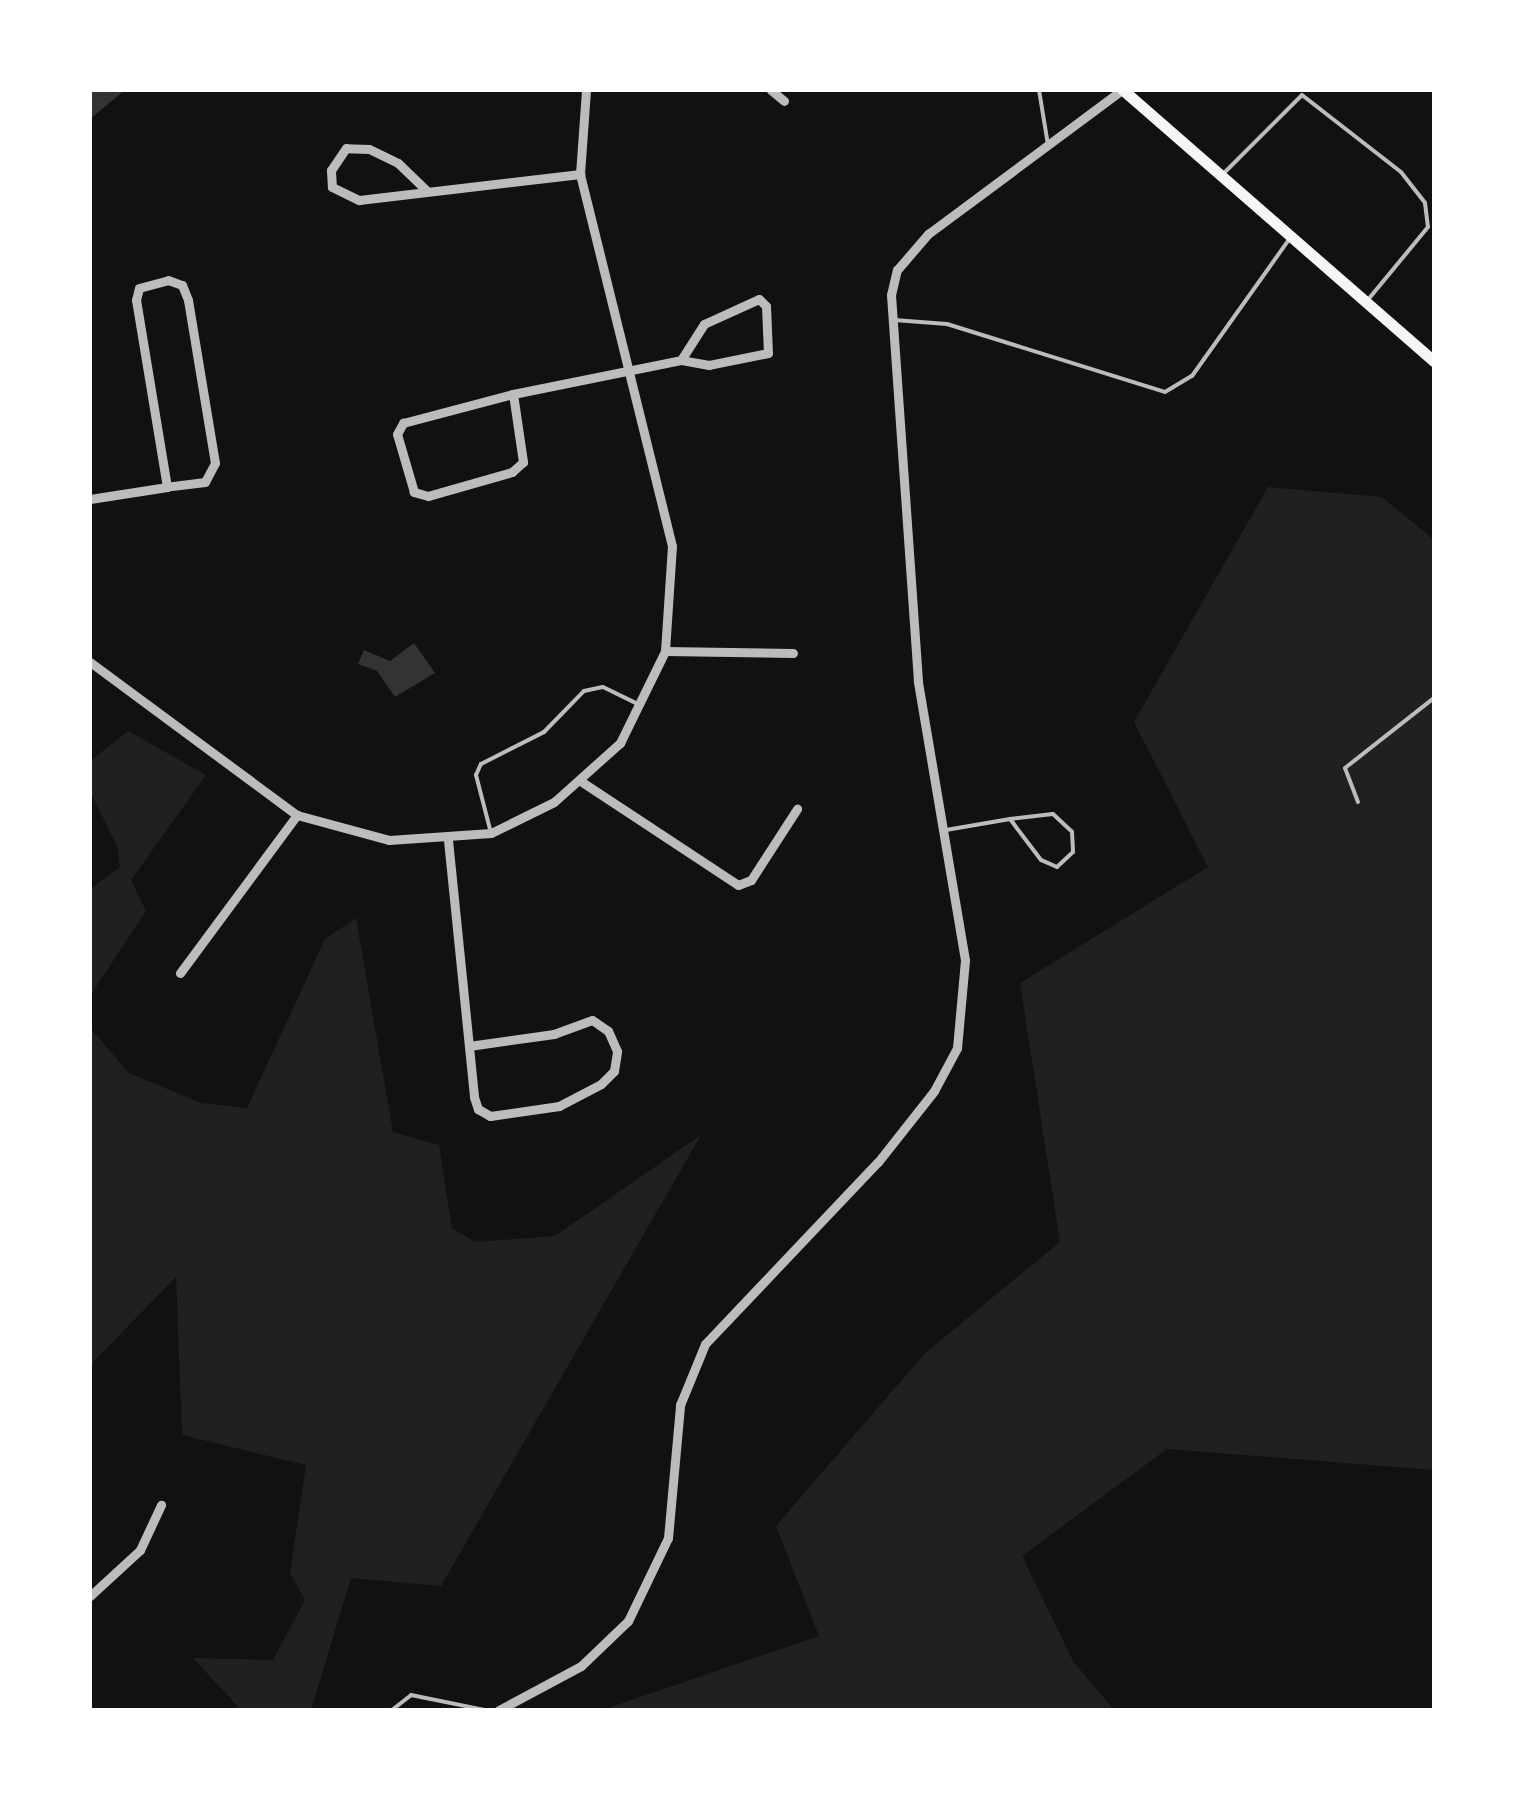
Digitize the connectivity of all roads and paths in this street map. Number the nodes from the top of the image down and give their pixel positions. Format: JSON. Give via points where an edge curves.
{"nodes":[{"id":1,"x":586,"y":90,"type":"edge"},
{"id":2,"x":772,"y":90,"type":"edge"},
{"id":3,"x":1039,"y":90,"type":"edge"},
{"id":4,"x":1123,"y":90,"type":"edge"},
{"id":5,"x":784,"y":101,"type":"dead end"},
{"id":6,"x":1048,"y":145,"type":"junction"},
{"id":7,"x":580,"y":174,"type":"junction"},
{"id":8,"x":1221,"y":176,"type":"junction"},
{"id":9,"x":427,"y":191,"type":"junction"},
{"id":10,"x":1291,"y":237,"type":"junction"},
{"id":11,"x":1366,"y":302,"type":"junction"},
{"id":12,"x":891,"y":320,"type":"junction"},
{"id":13,"x":680,"y":360,"type":"junction"},
{"id":14,"x":1434,"y":361,"type":"edge"},
{"id":15,"x":626,"y":366,"type":"junction"},
{"id":16,"x":513,"y":394,"type":"junction"},
{"id":17,"x":167,"y":487,"type":"junction"},
{"id":18,"x":90,"y":499,"type":"edge"},
{"id":19,"x":665,"y":651,"type":"junction"},
{"id":20,"x":793,"y":652,"type":"dead end"},
{"id":21,"x":90,"y":662,"type":"edge"},
{"id":22,"x":1434,"y":698,"type":"edge"},
{"id":23,"x":643,"y":706,"type":"junction"},
{"id":24,"x":582,"y":782,"type":"junction"},
{"id":25,"x":1358,"y":802,"type":"dead end"},
{"id":26,"x":797,"y":809,"type":"dead end"},
{"id":27,"x":297,"y":815,"type":"junction"},
{"id":28,"x":1010,"y":819,"type":"junction"},
{"id":29,"x":946,"y":830,"type":"junction"},
{"id":30,"x":491,"y":832,"type":"junction"},
{"id":31,"x":448,"y":840,"type":"junction"},
{"id":32,"x":180,"y":973,"type":"dead end"},
{"id":33,"x":469,"y":1046,"type":"junction"},
{"id":34,"x":161,"y":1505,"type":"dead end"},
{"id":35,"x":90,"y":1596,"type":"edge"},
{"id":36,"x":392,"y":1710,"type":"edge"},
{"id":37,"x":485,"y":1710,"type":"edge"},
{"id":38,"x":499,"y":1710,"type":"edge"}],
"edges":[{"from":1,"to":7,"type":"street"},
{"from":2,"to":5,"type":"street"},
{"from":3,"to":6,"type":"lane"},
{"from":4,"to":6,"type":"street"},
{"from":4,"to":8,"type":"main road"},
{"from":6,"to":12,"type":"street","via":[[928,234],[897,270]]},
{"from":7,"to":9,"type":"street"},
{"from":7,"to":15,"type":"street"},
{"from":8,"to":10,"type":"main road"},
{"from":8,"to":11,"type":"lane","via":[[1302,95],[1401,172],[1425,203],[1428,227]]},
{"from":9,"to":9,"type":"street","via":[[344,198],[332,187],[331,170],[346,148],[369,150],[398,163]]},
{"from":10,"to":11,"type":"main road"},
{"from":10,"to":12,"type":"lane","via":[[1192,376],[1165,392],[946,324]]},
{"from":11,"to":14,"type":"main road"},
{"from":12,"to":29,"type":"street","via":[[918,682]]},
{"from":13,"to":13,"type":"street","via":[[708,365],[768,353],[766,306],[759,299],[747,302],[704,324]]},
{"from":13,"to":15,"type":"street"},
{"from":15,"to":16,"type":"street"},
{"from":15,"to":19,"type":"street","via":[[672,546]]},
{"from":16,"to":16,"type":"street","via":[[403,424],[397,434],[414,492],[428,496],[512,472],[523,462]]},
{"from":17,"to":17,"type":"street","via":[[205,482],[215,463],[188,300],[182,285],[168,280],[139,288],[136,300]]},
{"from":17,"to":18,"type":"street"},
{"from":19,"to":20,"type":"street"},
{"from":19,"to":23,"type":"street"},
{"from":21,"to":27,"type":"street"},
{"from":22,"to":25,"type":"lane","via":[[1345,768]]},
{"from":23,"to":24,"type":"street","via":[[620,743]]},
{"from":23,"to":30,"type":"lane","via":[[602,687],[584,691],[544,732],[480,764],[476,775]]},
{"from":24,"to":26,"type":"street","via":[[746,886]]},
{"from":24,"to":30,"type":"street"},
{"from":27,"to":31,"type":"street","via":[[389,840]]},
{"from":27,"to":32,"type":"street"},
{"from":28,"to":28,"type":"lane","via":[[1053,814],[1072,832],[1073,852],[1057,867],[1041,860]]},
{"from":28,"to":29,"type":"lane"},
{"from":29,"to":38,"type":"street","via":[[965,960],[957,1048],[934,1091],[878,1162],[705,1344],[680,1404],[668,1538],[628,1621],[581,1666]]},
{"from":30,"to":31,"type":"street"},
{"from":31,"to":33,"type":"street"},
{"from":33,"to":33,"type":"street","via":[[554,1034],[592,1020],[608,1031],[616,1050],[614,1071],[559,1106],[490,1116],[474,1097]]},
{"from":34,"to":35,"type":"street","via":[[140,1550]]},
{"from":36,"to":37,"type":"lane","via":[[412,1695]]}]}
